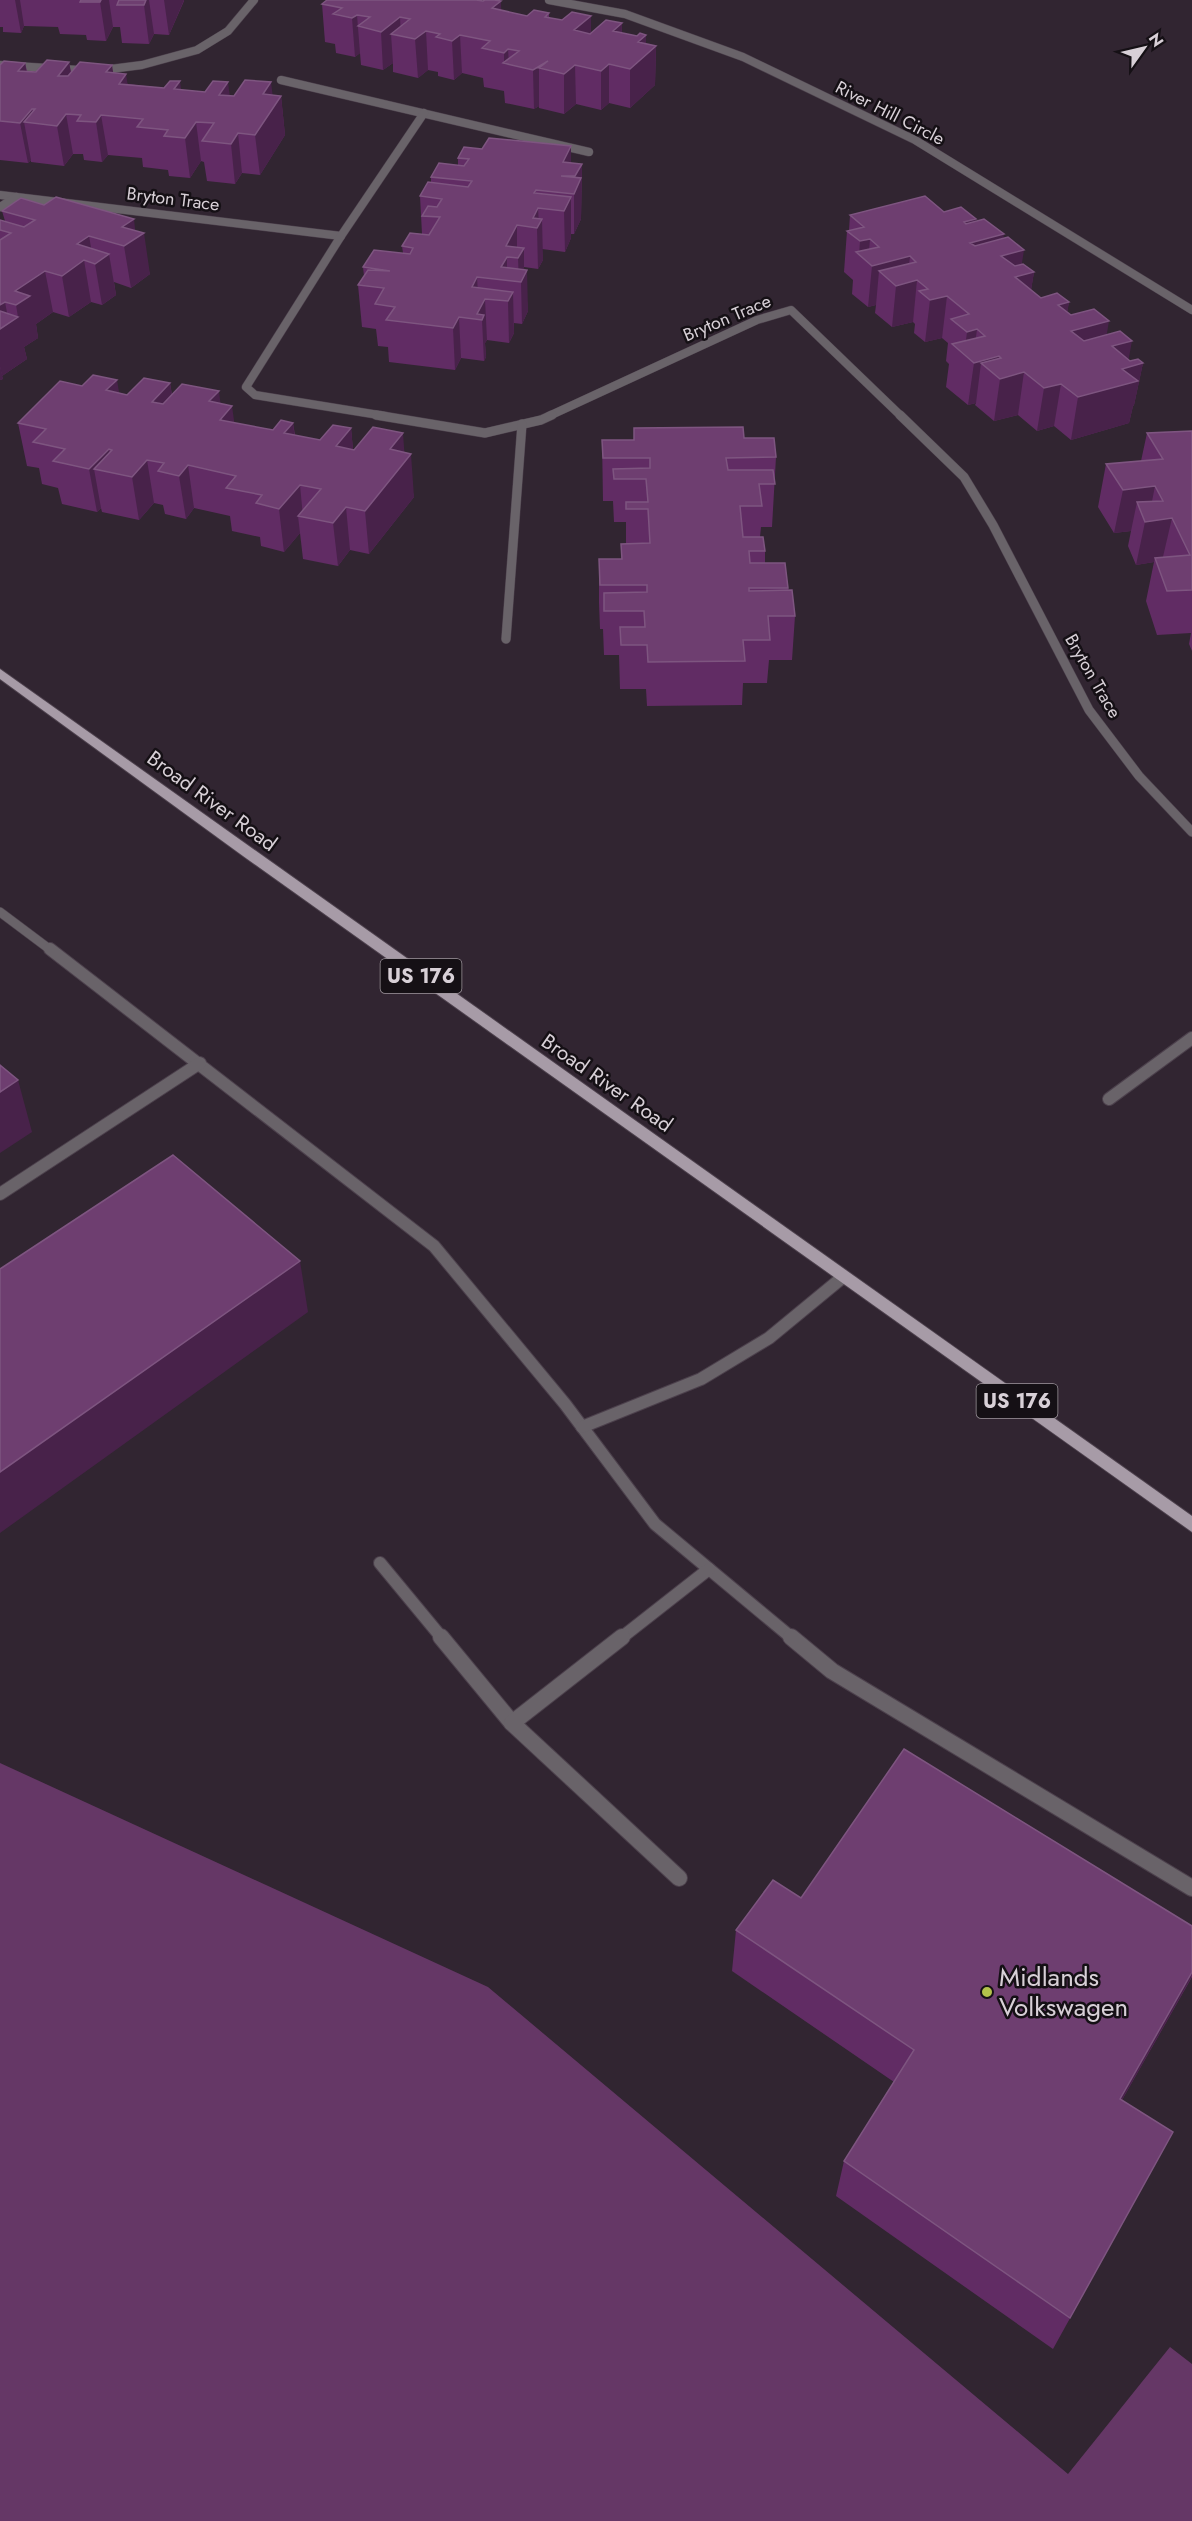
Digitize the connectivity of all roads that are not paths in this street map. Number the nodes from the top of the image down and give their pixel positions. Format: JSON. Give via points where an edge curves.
{"nodes":[{"id":1,"x":254,"y":0,"type":"edge"},
{"id":2,"x":549,"y":0,"type":"edge"},
{"id":3,"x":0,"y":65,"type":"edge"},
{"id":4,"x":281,"y":80,"type":"dead end"},
{"id":5,"x":424,"y":113,"type":"junction"},
{"id":6,"x":588,"y":152,"type":"dead end"},
{"id":7,"x":0,"y":195,"type":"edge"},
{"id":8,"x":15,"y":197,"type":"junction"},
{"id":9,"x":0,"y":207,"type":"edge"},
{"id":10,"x":341,"y":236,"type":"junction"},
{"id":11,"x":1192,"y":310,"type":"edge"},
{"id":12,"x":522,"y":424,"type":"junction"},
{"id":13,"x":506,"y":639,"type":"dead end"},
{"id":14,"x":0,"y":673,"type":"edge"},
{"id":15,"x":1192,"y":832,"type":"edge"},
{"id":16,"x":0,"y":912,"type":"edge"},
{"id":17,"x":1192,"y":1038,"type":"edge"},
{"id":18,"x":200,"y":1063,"type":"junction"},
{"id":19,"x":1109,"y":1099,"type":"dead end"},
{"id":20,"x":0,"y":1194,"type":"edge"},
{"id":21,"x":843,"y":1277,"type":"junction"},
{"id":22,"x":582,"y":1427,"type":"junction"},
{"id":23,"x":1192,"y":1525,"type":"edge"},
{"id":24,"x":380,"y":1563,"type":"dead end"},
{"id":25,"x":709,"y":1569,"type":"junction"},
{"id":26,"x":512,"y":1723,"type":"junction"},
{"id":27,"x":679,"y":1878,"type":"dead end"},
{"id":28,"x":1192,"y":1888,"type":"edge"}],
"edges":[{"from":1,"to":3,"type":"street","via":[[228,31],[197,50],[142,65],[95,71]]},
{"from":2,"to":11,"type":"street","name":"River Hill Circle","via":[[625,14],[743,57],[915,140]]},
{"from":4,"to":5,"type":"street"},
{"from":5,"to":6,"type":"street"},
{"from":5,"to":10,"type":"street","name":"Bryton Trace"},
{"from":7,"to":8,"type":"street","name":"Bryton Trace"},
{"from":8,"to":9,"type":"street"},
{"from":8,"to":10,"type":"street","name":"Bryton Trace"},
{"from":10,"to":12,"type":"street","name":"Bryton Trace","via":[[246,387],[255,395],[484,433]]},
{"from":12,"to":13,"type":"street"},
{"from":12,"to":15,"type":"street","name":"Bryton Trace","via":[[541,420],[757,320],[791,310],[964,477],[1089,710],[1139,776]]},
{"from":14,"to":21,"type":"main road","name":"Broad River Road","number":"US 176"},
{"from":16,"to":18,"type":"street"},
{"from":17,"to":19,"type":"street"},
{"from":18,"to":20,"type":"street"},
{"from":18,"to":22,"type":"street","via":[[434,1246]]},
{"from":21,"to":22,"type":"street","via":[[769,1338],[701,1379]]},
{"from":21,"to":23,"type":"main road","name":"Broad River Road","number":"US 176"},
{"from":22,"to":25,"type":"street","via":[[655,1524]]},
{"from":24,"to":26,"type":"street"},
{"from":25,"to":26,"type":"street"},
{"from":25,"to":28,"type":"street","via":[[832,1671]]},
{"from":26,"to":27,"type":"street"}]}
